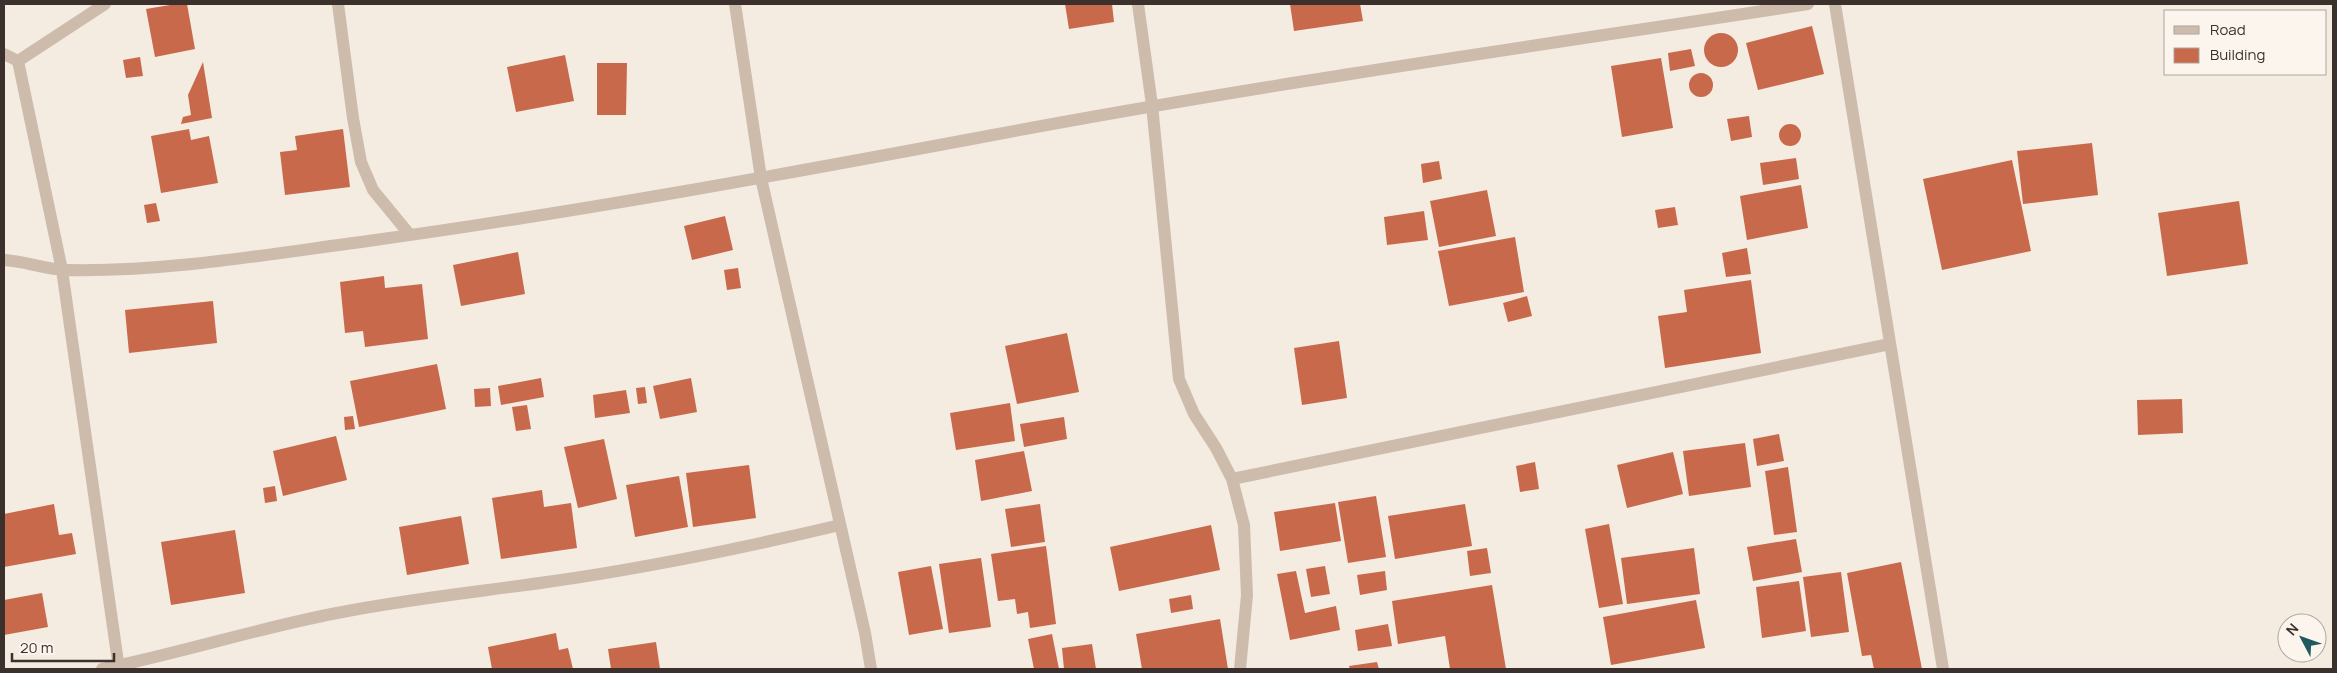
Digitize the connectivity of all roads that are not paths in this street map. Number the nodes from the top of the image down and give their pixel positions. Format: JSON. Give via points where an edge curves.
{"nodes":[{"id":1,"x":104,"y":4,"type":"edge"},
{"id":2,"x":338,"y":4,"type":"edge"},
{"id":3,"x":735,"y":4,"type":"edge"},
{"id":4,"x":1138,"y":4,"type":"edge"},
{"id":5,"x":1808,"y":4,"type":"edge"},
{"id":6,"x":1835,"y":4,"type":"edge"},
{"id":7,"x":4,"y":54,"type":"edge"},
{"id":8,"x":18,"y":61,"type":"junction"},
{"id":9,"x":1152,"y":105,"type":"junction"},
{"id":10,"x":761,"y":178,"type":"junction"},
{"id":11,"x":410,"y":235,"type":"junction"},
{"id":12,"x":4,"y":260,"type":"edge"},
{"id":13,"x":62,"y":270,"type":"junction"},
{"id":14,"x":1890,"y":344,"type":"junction"},
{"id":15,"x":1232,"y":479,"type":"junction"},
{"id":16,"x":840,"y":525,"type":"junction"},
{"id":17,"x":118,"y":668,"type":"edge"},
{"id":18,"x":102,"y":669,"type":"edge"},
{"id":19,"x":871,"y":669,"type":"edge"},
{"id":20,"x":1240,"y":669,"type":"edge"},
{"id":21,"x":1943,"y":669,"type":"edge"}],
"edges":[{"from":1,"to":8,"type":"street"},
{"from":2,"to":11,"type":"street","via":[[361,162],[373,190]]},
{"from":3,"to":10,"type":"street"},
{"from":4,"to":9,"type":"street"},
{"from":5,"to":9,"type":"street"},
{"from":6,"to":14,"type":"street"},
{"from":7,"to":8,"type":"street"},
{"from":8,"to":13,"type":"street"},
{"from":9,"to":10,"type":"street"},
{"from":9,"to":15,"type":"street","via":[[1179,379],[1194,414]]},
{"from":10,"to":11,"type":"street","via":[[565,213]]},
{"from":10,"to":16,"type":"street"},
{"from":11,"to":13,"type":"street","via":[[176,266]]},
{"from":12,"to":13,"type":"street"},
{"from":13,"to":17,"type":"street"},
{"from":14,"to":15,"type":"street"},
{"from":14,"to":21,"type":"street"},
{"from":15,"to":20,"type":"street","via":[[1244,525],[1247,586]]},
{"from":16,"to":17,"type":"street","via":[[713,555],[337,613],[254,630]]},
{"from":16,"to":19,"type":"street"},
{"from":17,"to":18,"type":"street"}]}
